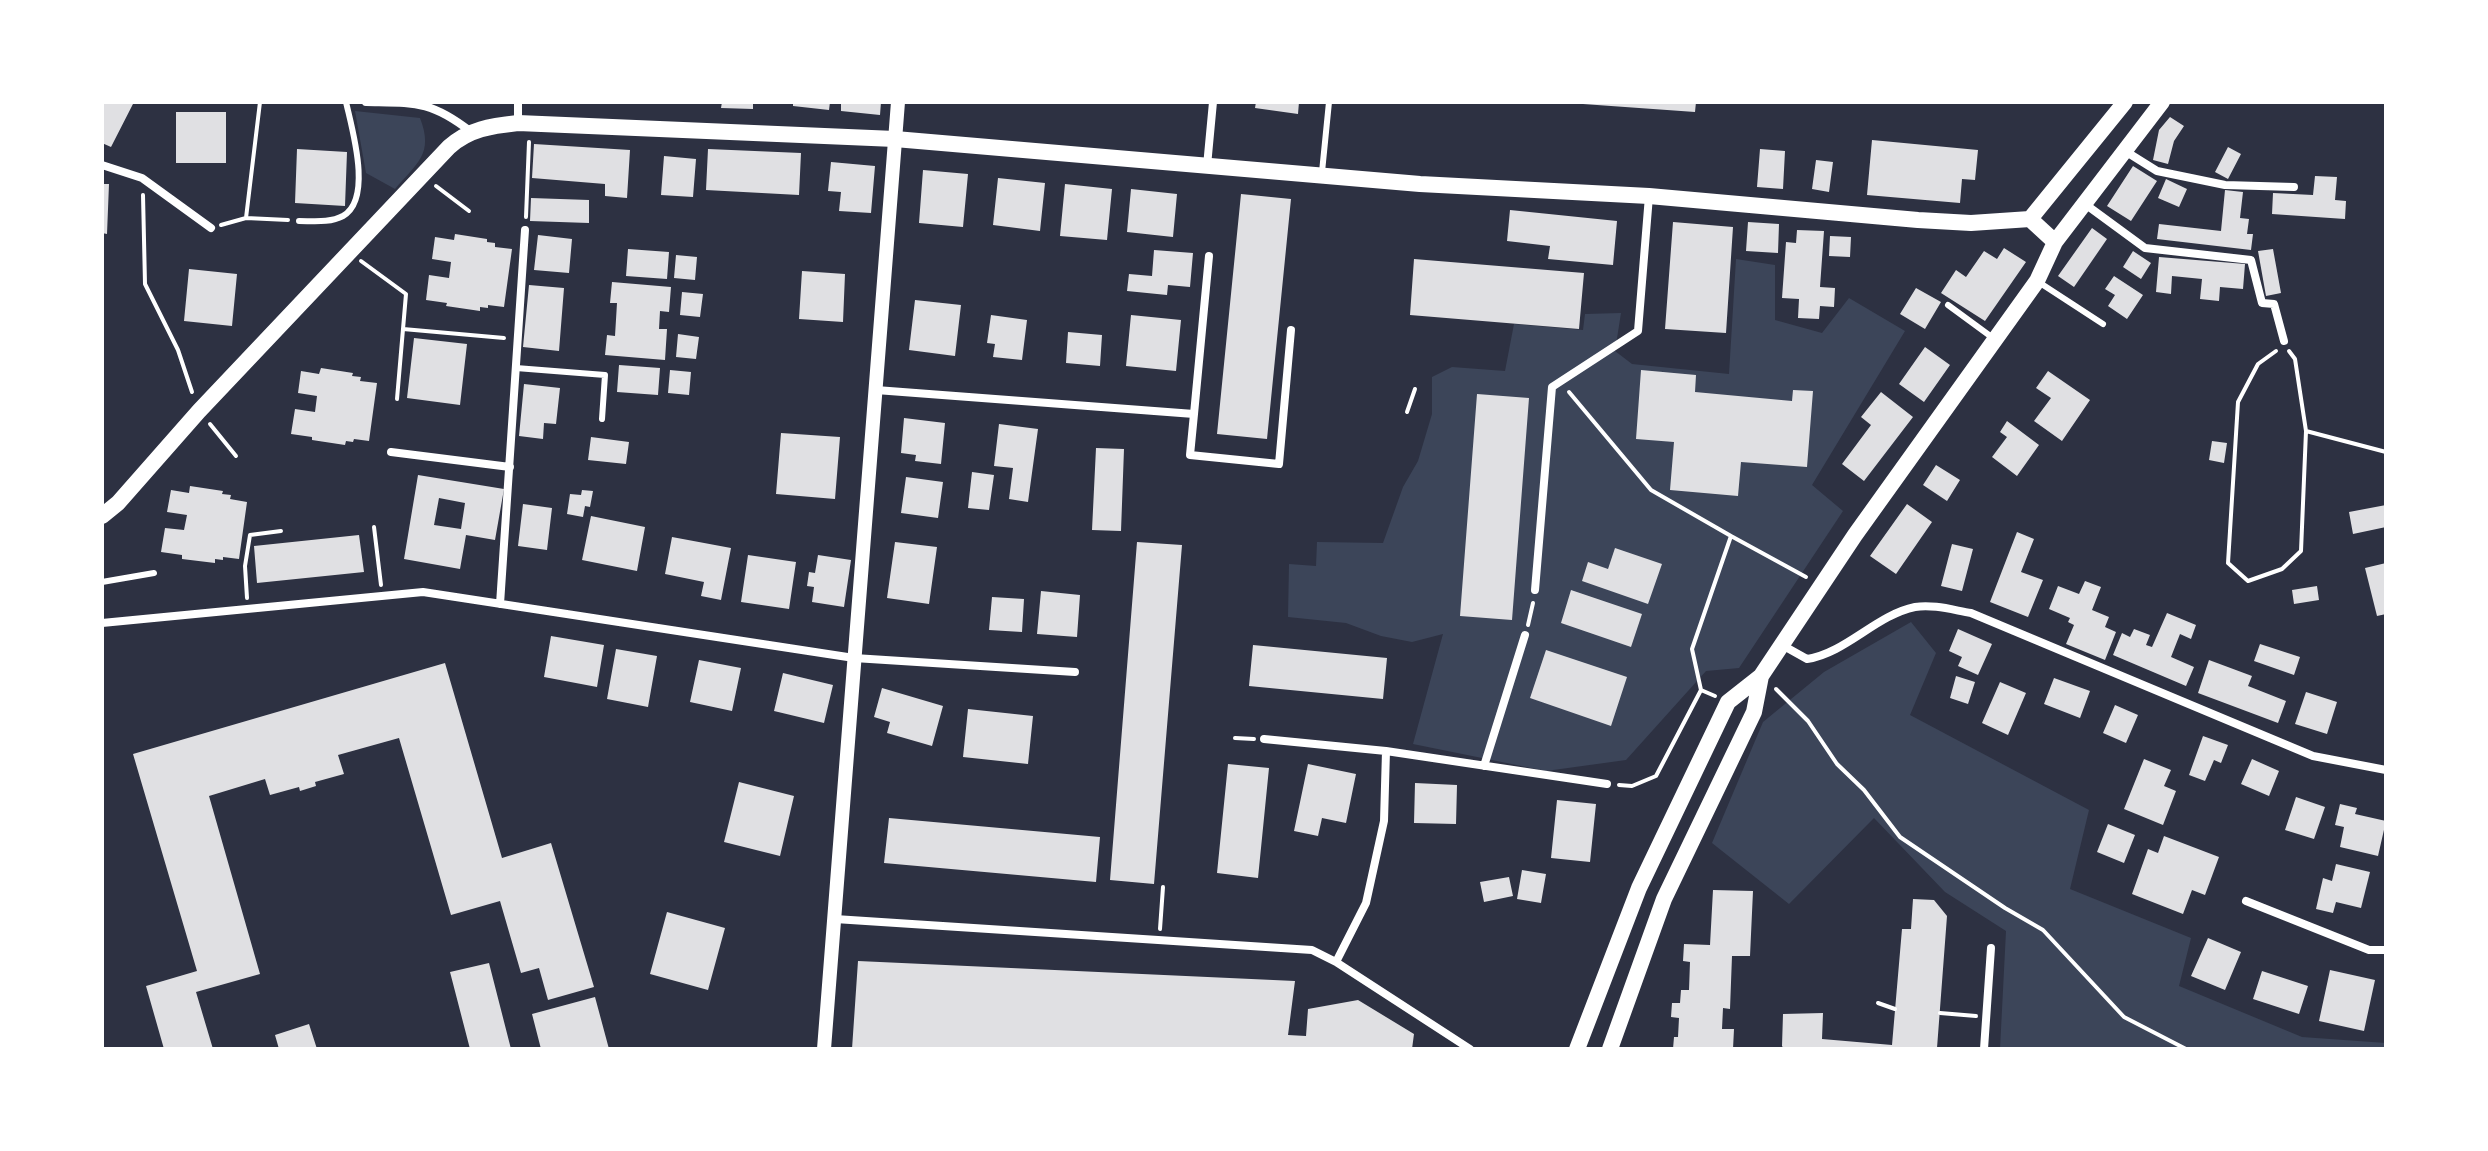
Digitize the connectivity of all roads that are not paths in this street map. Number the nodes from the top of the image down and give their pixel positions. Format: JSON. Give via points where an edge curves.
{"nodes":[{"id":1,"x":346,"y":102,"type":"edge"},
{"id":2,"x":366,"y":102,"type":"edge"},
{"id":3,"x":518,"y":102,"type":"edge"},
{"id":4,"x":898,"y":102,"type":"edge"},
{"id":5,"x":1213,"y":102,"type":"edge"},
{"id":6,"x":1329,"y":102,"type":"edge"},
{"id":7,"x":2125,"y":102,"type":"edge"},
{"id":8,"x":2162,"y":102,"type":"edge"},
{"id":9,"x":421,"y":103,"type":"edge"},
{"id":10,"x":524,"y":123,"type":"junction"},
{"id":11,"x":470,"y":131,"type":"junction"},
{"id":12,"x":895,"y":139,"type":"junction"},
{"id":13,"x":2125,"y":151,"type":"junction"},
{"id":14,"x":102,"y":165,"type":"edge"},
{"id":15,"x":1207,"y":166,"type":"junction"},
{"id":16,"x":1322,"y":176,"type":"junction"},
{"id":17,"x":2294,"y":187,"type":"dead end"},
{"id":18,"x":1649,"y":196,"type":"junction"},
{"id":19,"x":2085,"y":204,"type":"junction"},
{"id":20,"x":2030,"y":219,"type":"junction"},
{"id":21,"x":299,"y":221,"type":"road end"},
{"id":22,"x":211,"y":228,"type":"road end"},
{"id":23,"x":525,"y":230,"type":"road end"},
{"id":24,"x":2055,"y":242,"type":"junction"},
{"id":25,"x":1209,"y":256,"type":"dead end"},
{"id":26,"x":2037,"y":281,"type":"junction"},
{"id":27,"x":1948,"y":305,"type":"dead end"},
{"id":28,"x":2103,"y":324,"type":"dead end"},
{"id":29,"x":1291,"y":330,"type":"dead end"},
{"id":30,"x":1996,"y":340,"type":"junction"},
{"id":31,"x":2284,"y":341,"type":"road end"},
{"id":32,"x":516,"y":368,"type":"junction"},
{"id":33,"x":876,"y":390,"type":"junction"},
{"id":34,"x":1194,"y":414,"type":"junction"},
{"id":35,"x":602,"y":419,"type":"dead end"},
{"id":36,"x":391,"y":452,"type":"dead end"},
{"id":37,"x":510,"y":467,"type":"junction"},
{"id":38,"x":102,"y":516,"type":"edge"},
{"id":39,"x":154,"y":573,"type":"dead end"},
{"id":40,"x":102,"y":582,"type":"edge"},
{"id":41,"x":1535,"y":590,"type":"road end"},
{"id":42,"x":500,"y":604,"type":"junction"},
{"id":43,"x":102,"y":623,"type":"edge"},
{"id":44,"x":1525,"y":635,"type":"road end"},
{"id":45,"x":1782,"y":645,"type":"junction"},
{"id":46,"x":854,"y":658,"type":"junction"},
{"id":47,"x":1075,"y":672,"type":"dead end"},
{"id":48,"x":1761,"y":676,"type":"junction"},
{"id":49,"x":1264,"y":739,"type":"dead end"},
{"id":50,"x":1386,"y":751,"type":"junction"},
{"id":51,"x":1484,"y":766,"type":"junction"},
{"id":52,"x":2386,"y":770,"type":"edge"},
{"id":53,"x":1607,"y":784,"type":"road end"},
{"id":54,"x":2246,"y":901,"type":"dead end"},
{"id":55,"x":835,"y":919,"type":"junction"},
{"id":56,"x":1991,"y":948,"type":"dead end"},
{"id":57,"x":2386,"y":950,"type":"edge"},
{"id":58,"x":1336,"y":962,"type":"junction"},
{"id":59,"x":824,"y":1049,"type":"edge"},
{"id":60,"x":1470,"y":1049,"type":"edge"},
{"id":61,"x":1577,"y":1049,"type":"edge"},
{"id":62,"x":1610,"y":1049,"type":"edge"},
{"id":63,"x":1984,"y":1049,"type":"edge"}],
"edges":[{"from":1,"to":21,"type":"lane","via":[[359,167],[355,203],[345,215],[327,221]]},
{"from":2,"to":9,"type":"street"},
{"from":3,"to":10,"type":"street"},
{"from":4,"to":12,"type":"street"},
{"from":5,"to":15,"type":"street"},
{"from":6,"to":16,"type":"lane"},
{"from":7,"to":20,"type":"main road"},
{"from":8,"to":13,"type":"main road"},
{"from":9,"to":11,"type":"street"},
{"from":10,"to":11,"type":"main road"},
{"from":10,"to":12,"type":"main road"},
{"from":11,"to":38,"type":"main road","via":[[449,147]]},
{"from":12,"to":15,"type":"main road"},
{"from":12,"to":33,"type":"street"},
{"from":13,"to":17,"type":"street","via":[[2157,171],[2184,177],[2225,185]]},
{"from":13,"to":19,"type":"main road"},
{"from":14,"to":22,"type":"street","via":[[142,178]]},
{"from":15,"to":16,"type":"main road"},
{"from":16,"to":18,"type":"main road"},
{"from":18,"to":20,"type":"main road","via":[[1918,220]]},
{"from":18,"to":41,"type":"street","via":[[1638,331],[1552,387]]},
{"from":19,"to":24,"type":"main road"},
{"from":19,"to":31,"type":"street","via":[[2145,248],[2251,260],[2262,303],[2274,304]]},
{"from":20,"to":24,"type":"main road"},
{"from":23,"to":32,"type":"street"},
{"from":24,"to":26,"type":"main road"},
{"from":25,"to":34,"type":"street"},
{"from":26,"to":28,"type":"lane"},
{"from":26,"to":30,"type":"main road"},
{"from":27,"to":30,"type":"lane"},
{"from":29,"to":34,"type":"street","via":[[1279,464],[1190,455]]},
{"from":30,"to":45,"type":"main road"},
{"from":32,"to":35,"type":"lane","via":[[605,375]]},
{"from":32,"to":37,"type":"street"},
{"from":33,"to":34,"type":"street"},
{"from":33,"to":46,"type":"street"},
{"from":36,"to":37,"type":"street"},
{"from":37,"to":42,"type":"street"},
{"from":39,"to":40,"type":"lane"},
{"from":42,"to":43,"type":"street","via":[[423,592]]},
{"from":42,"to":46,"type":"street"},
{"from":44,"to":51,"type":"street"},
{"from":45,"to":48,"type":"main road"},
{"from":45,"to":52,"type":"street","via":[[1807,659],[1822,657],[1914,607],[1971,613],[2313,756]]},
{"from":46,"to":47,"type":"street"},
{"from":46,"to":55,"type":"street"},
{"from":48,"to":61,"type":"main road","via":[[1728,702],[1639,888]]},
{"from":48,"to":62,"type":"main road","via":[[1754,712],[1664,899]]},
{"from":49,"to":50,"type":"street"},
{"from":50,"to":51,"type":"street"},
{"from":50,"to":58,"type":"street","via":[[1384,821],[1366,903]]},
{"from":51,"to":53,"type":"street"},
{"from":54,"to":57,"type":"street","via":[[2369,950]]},
{"from":55,"to":58,"type":"street","via":[[1312,950]]},
{"from":55,"to":59,"type":"street"},
{"from":56,"to":63,"type":"street"},
{"from":58,"to":60,"type":"street"}]}
